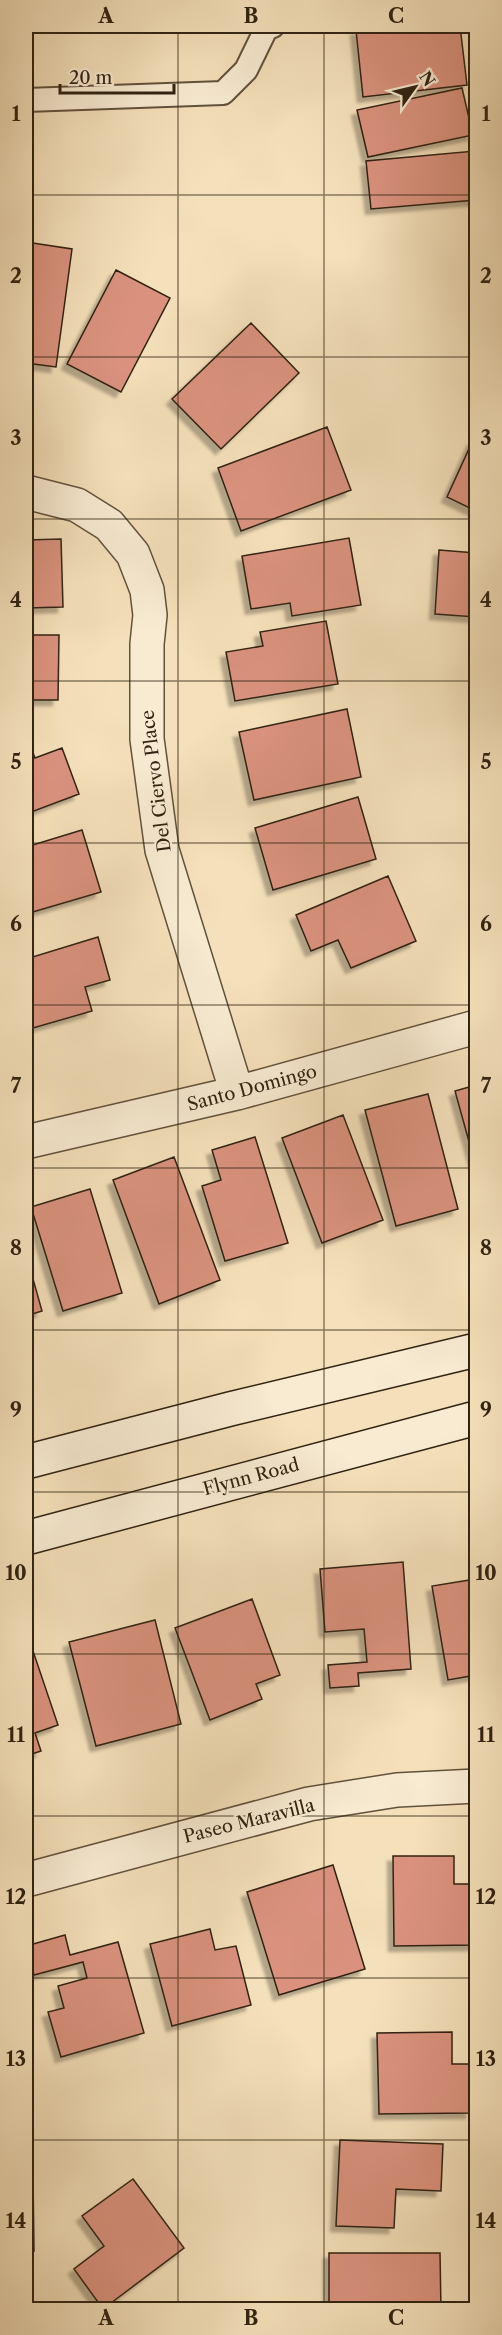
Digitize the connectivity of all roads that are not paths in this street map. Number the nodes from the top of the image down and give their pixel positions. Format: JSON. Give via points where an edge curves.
{"nodes":[{"id":1,"x":273,"y":26,"type":"edge"},
{"id":2,"x":26,"y":100,"type":"edge"},
{"id":3,"x":26,"y":492,"type":"edge"},
{"id":4,"x":477,"y":1027,"type":"edge"},
{"id":5,"x":237,"y":1093,"type":"junction"},
{"id":6,"x":26,"y":1142,"type":"edge"},
{"id":7,"x":477,"y":1350,"type":"edge"},
{"id":8,"x":477,"y":1418,"type":"edge"},
{"id":9,"x":26,"y":1462,"type":"edge"},
{"id":10,"x":26,"y":1538,"type":"edge"},
{"id":11,"x":477,"y":1786,"type":"edge"},
{"id":12,"x":26,"y":1880,"type":"edge"}],
"edges":[{"from":1,"to":2,"type":"lane","via":[[266,29],[246,70],[223,93]]},
{"from":3,"to":5,"type":"street","name":"Del Ciervo Place","via":[[77,505],[109,525],[133,554],[147,590],[147,738],[162,850]]},
{"from":4,"to":5,"type":"street","name":"Santo Domingo"},
{"from":5,"to":6,"type":"street","name":"Santo Domingo"},
{"from":7,"to":9,"type":"street"},
{"from":8,"to":10,"type":"street","name":"Flynn Road"},
{"from":11,"to":12,"type":"street","name":"Paseo Maravilla","via":[[397,1790],[309,1804]]}]}
